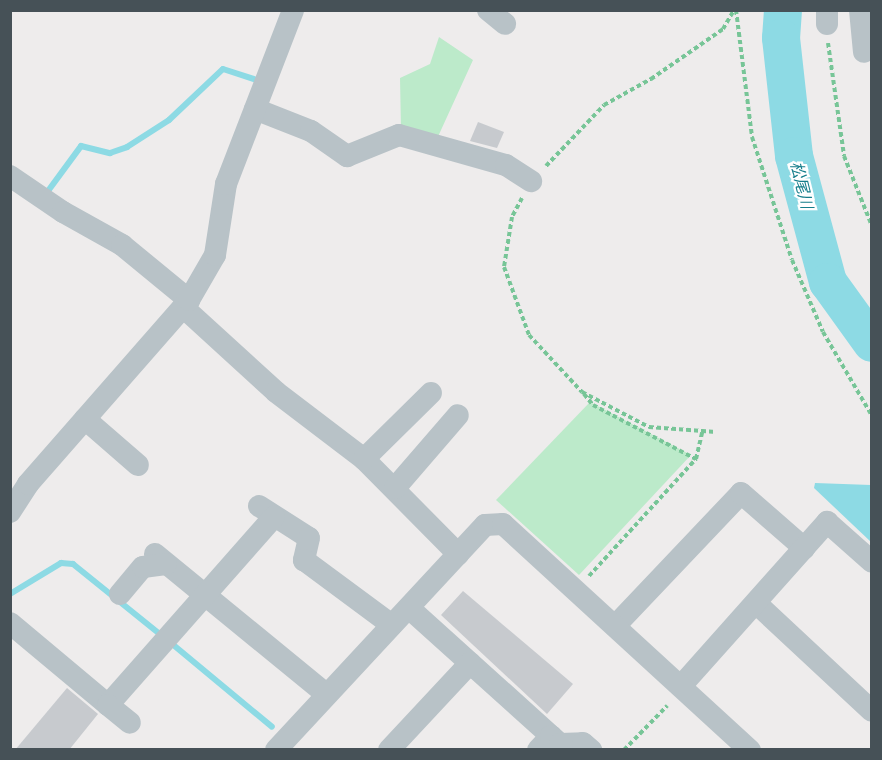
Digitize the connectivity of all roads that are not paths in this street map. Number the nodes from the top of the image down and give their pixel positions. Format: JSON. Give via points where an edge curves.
{"nodes":[{"id":1,"x":293,"y":10,"type":"edge"},
{"id":2,"x":860,"y":10,"type":"edge"},
{"id":3,"x":863,"y":52,"type":"edge"},
{"id":4,"x":255,"y":109,"type":"junction"},
{"id":5,"x":10,"y":176,"type":"edge"},
{"id":6,"x":531,"y":181,"type":"road end"},
{"id":7,"x":186,"y":304,"type":"junction"},
{"id":8,"x":431,"y":393,"type":"dead end"},
{"id":9,"x":458,"y":416,"type":"dead end"},
{"id":10,"x":85,"y":419,"type":"junction"},
{"id":11,"x":364,"y":459,"type":"junction"},
{"id":12,"x":138,"y":465,"type":"dead end"},
{"id":13,"x":17,"y":486,"type":"edge"},
{"id":14,"x":395,"y":488,"type":"junction"},
{"id":15,"x":10,"y":512,"type":"edge"},
{"id":16,"x":804,"y":548,"type":"junction"},
{"id":17,"x":458,"y":554,"type":"junction"},
{"id":18,"x":872,"y":562,"type":"edge"},
{"id":19,"x":124,"y":579,"type":"dead end"},
{"id":20,"x":205,"y":597,"type":"junction"},
{"id":21,"x":756,"y":603,"type":"junction"},
{"id":22,"x":409,"y":608,"type":"junction"},
{"id":23,"x":10,"y":623,"type":"edge"},
{"id":24,"x":392,"y":625,"type":"junction"},
{"id":25,"x":615,"y":626,"type":"junction"},
{"id":26,"x":470,"y":663,"type":"junction"},
{"id":27,"x":681,"y":686,"type":"junction"},
{"id":28,"x":326,"y":694,"type":"junction"},
{"id":29,"x":108,"y":705,"type":"junction"},
{"id":30,"x":872,"y":711,"type":"edge"},
{"id":31,"x":130,"y":723,"type":"dead end"},
{"id":32,"x":544,"y":743,"type":"edge"},
{"id":33,"x":276,"y":750,"type":"edge"},
{"id":34,"x":389,"y":750,"type":"edge"},
{"id":35,"x":591,"y":750,"type":"edge"},
{"id":36,"x":750,"y":750,"type":"edge"}],
"edges":[{"from":1,"to":4,"type":"street"},
{"from":2,"to":3,"type":"street"},
{"from":4,"to":6,"type":"street","via":[[311,131],[347,156],[399,135],[506,165]]},
{"from":4,"to":7,"type":"street","via":[[226,184],[215,255]]},
{"from":5,"to":7,"type":"street","via":[[122,245]]},
{"from":7,"to":10,"type":"street"},
{"from":7,"to":11,"type":"street","via":[[276,392]]},
{"from":8,"to":11,"type":"street"},
{"from":9,"to":14,"type":"street"},
{"from":10,"to":12,"type":"street"},
{"from":10,"to":13,"type":"street"},
{"from":11,"to":14,"type":"street"},
{"from":13,"to":15,"type":"street"},
{"from":14,"to":17,"type":"street"},
{"from":16,"to":18,"type":"street","via":[[827,522]]},
{"from":16,"to":21,"type":"street"},
{"from":16,"to":25,"type":"street","via":[[741,493]]},
{"from":17,"to":22,"type":"street"},
{"from":17,"to":25,"type":"street","via":[[485,525],[503,524]]},
{"from":19,"to":20,"type":"street","via":[[161,559]]},
{"from":20,"to":24,"type":"street","via":[[267,511],[314,528],[304,561]]},
{"from":20,"to":28,"type":"street"},
{"from":20,"to":29,"type":"street"},
{"from":21,"to":27,"type":"street"},
{"from":21,"to":30,"type":"street"},
{"from":22,"to":24,"type":"street"},
{"from":22,"to":26,"type":"street"},
{"from":23,"to":29,"type":"street"},
{"from":24,"to":28,"type":"street"},
{"from":25,"to":27,"type":"street"},
{"from":26,"to":32,"type":"street"},
{"from":26,"to":34,"type":"street"},
{"from":27,"to":36,"type":"street"},
{"from":28,"to":33,"type":"street"},
{"from":29,"to":31,"type":"street"},
{"from":32,"to":35,"type":"street","via":[[583,743]]}]}
